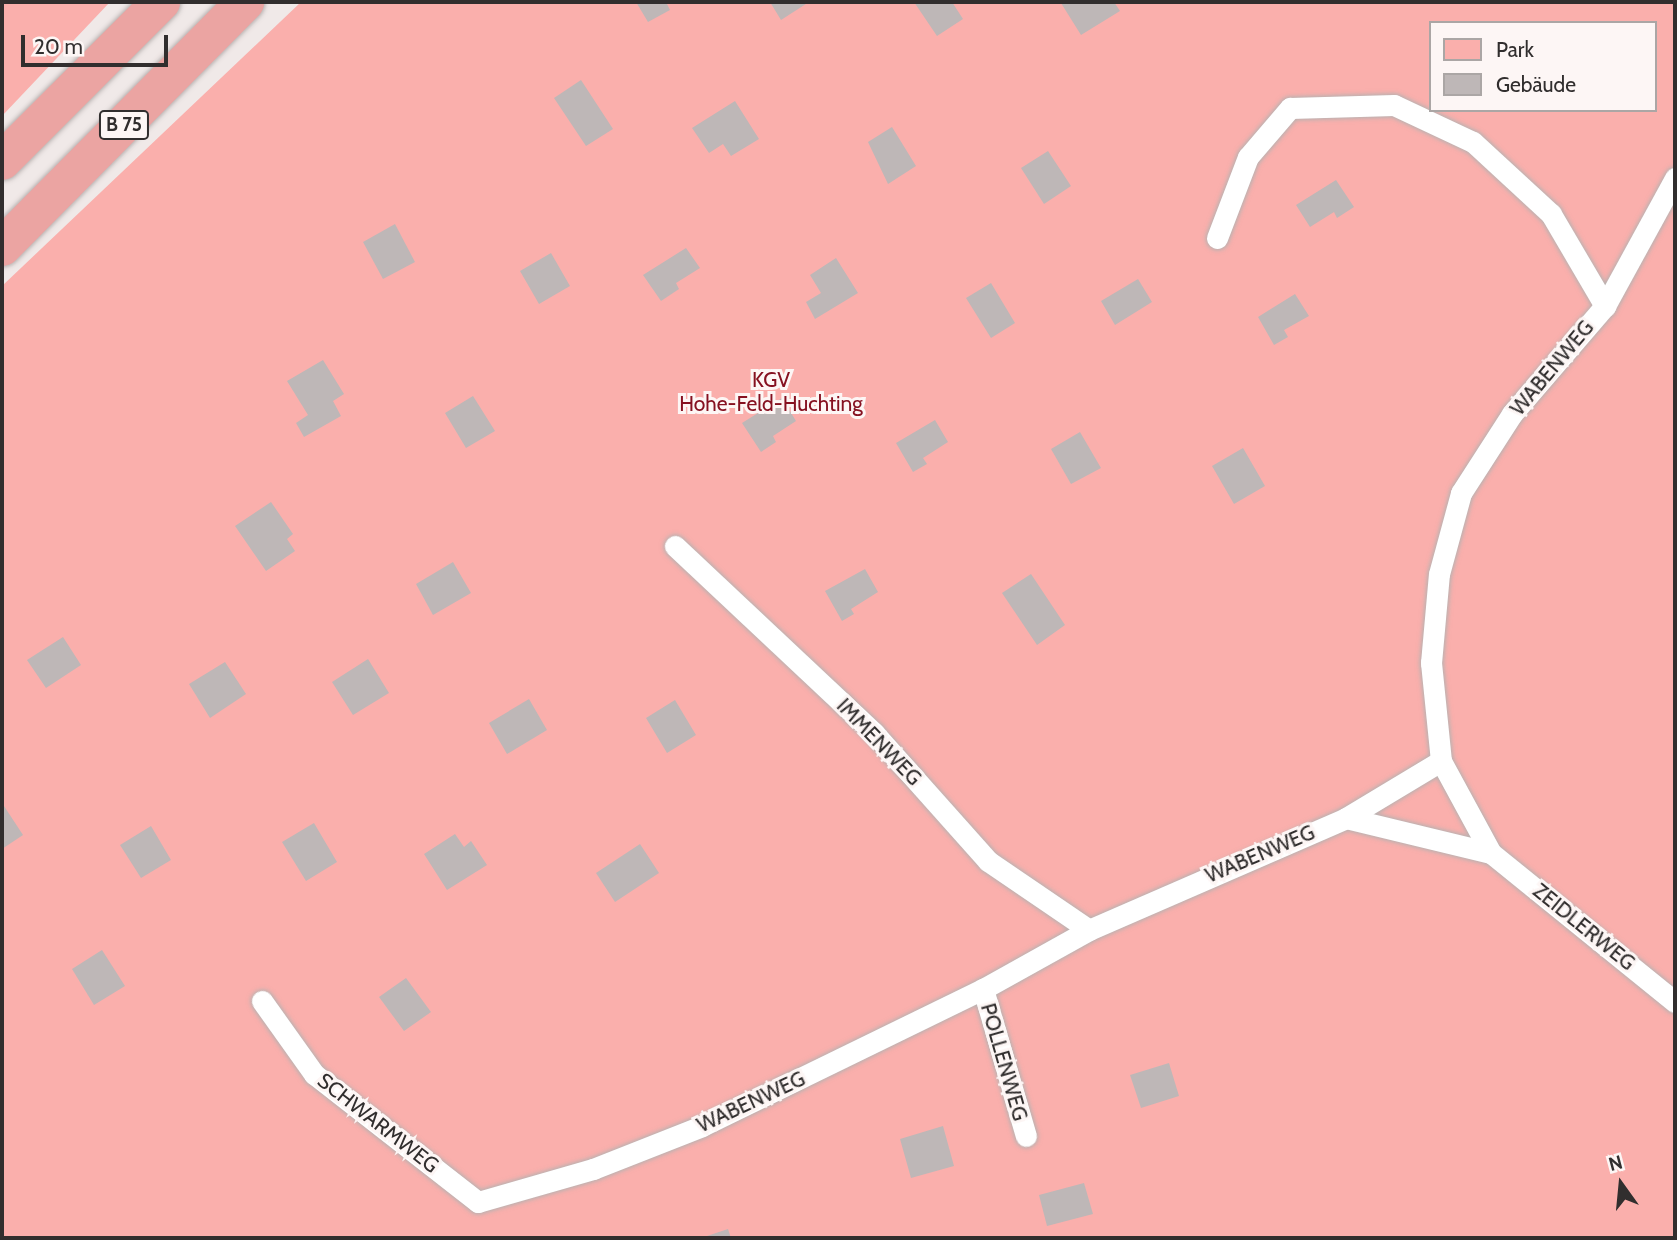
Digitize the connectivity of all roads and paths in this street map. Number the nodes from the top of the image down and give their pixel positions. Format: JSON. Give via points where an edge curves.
{"nodes":[{"id":1,"x":162,"y":2,"type":"edge"},
{"id":2,"x":245,"y":2,"type":"edge"},
{"id":3,"x":2,"y":161,"type":"edge"},
{"id":4,"x":1675,"y":178,"type":"edge"},
{"id":5,"x":1217,"y":238,"type":"dead end"},
{"id":6,"x":2,"y":247,"type":"edge"},
{"id":7,"x":1605,"y":306,"type":"junction"},
{"id":8,"x":675,"y":545,"type":"dead end"},
{"id":9,"x":1441,"y":761,"type":"junction"},
{"id":10,"x":1346,"y":818,"type":"junction"},
{"id":11,"x":1491,"y":853,"type":"junction"},
{"id":12,"x":1089,"y":930,"type":"junction"},
{"id":13,"x":983,"y":989,"type":"junction"},
{"id":14,"x":262,"y":1001,"type":"dead end"},
{"id":15,"x":1675,"y":1002,"type":"edge"},
{"id":16,"x":1026,"y":1136,"type":"dead end"},
{"id":17,"x":478,"y":1202,"type":"joint"}],
"edges":[{"from":1,"to":3,"type":"highway","number":"B 75"},
{"from":2,"to":6,"type":"highway","number":"B 75"},
{"from":4,"to":7,"type":"lane","name":"WABENWEG"},
{"from":5,"to":7,"type":"lane","via":[[1248,157],[1290,108],[1394,104],[1473,142],[1550,214]]},
{"from":7,"to":9,"type":"lane","name":"WABENWEG","via":[[1512,414],[1461,493],[1439,574],[1431,663]]},
{"from":8,"to":12,"type":"lane","name":"IMMENWEG","via":[[874,733],[988,861]]},
{"from":9,"to":10,"type":"lane","name":"WABENWEG"},
{"from":9,"to":11,"type":"lane","name":"ZEIDLERWEG"},
{"from":10,"to":11,"type":"lane","name":"ZEIDLERWEG"},
{"from":10,"to":12,"type":"lane","name":"WABENWEG"},
{"from":11,"to":15,"type":"lane","name":"ZEIDLERWEG"},
{"from":12,"to":13,"type":"lane","name":"WABENWEG"},
{"from":13,"to":16,"type":"lane","name":"POLLENWEG"},
{"from":13,"to":17,"type":"lane","name":"WABENWEG","via":[[702,1126],[593,1169]]},
{"from":14,"to":17,"type":"lane","name":"SCHWARMWEG","via":[[314,1074]]}]}
